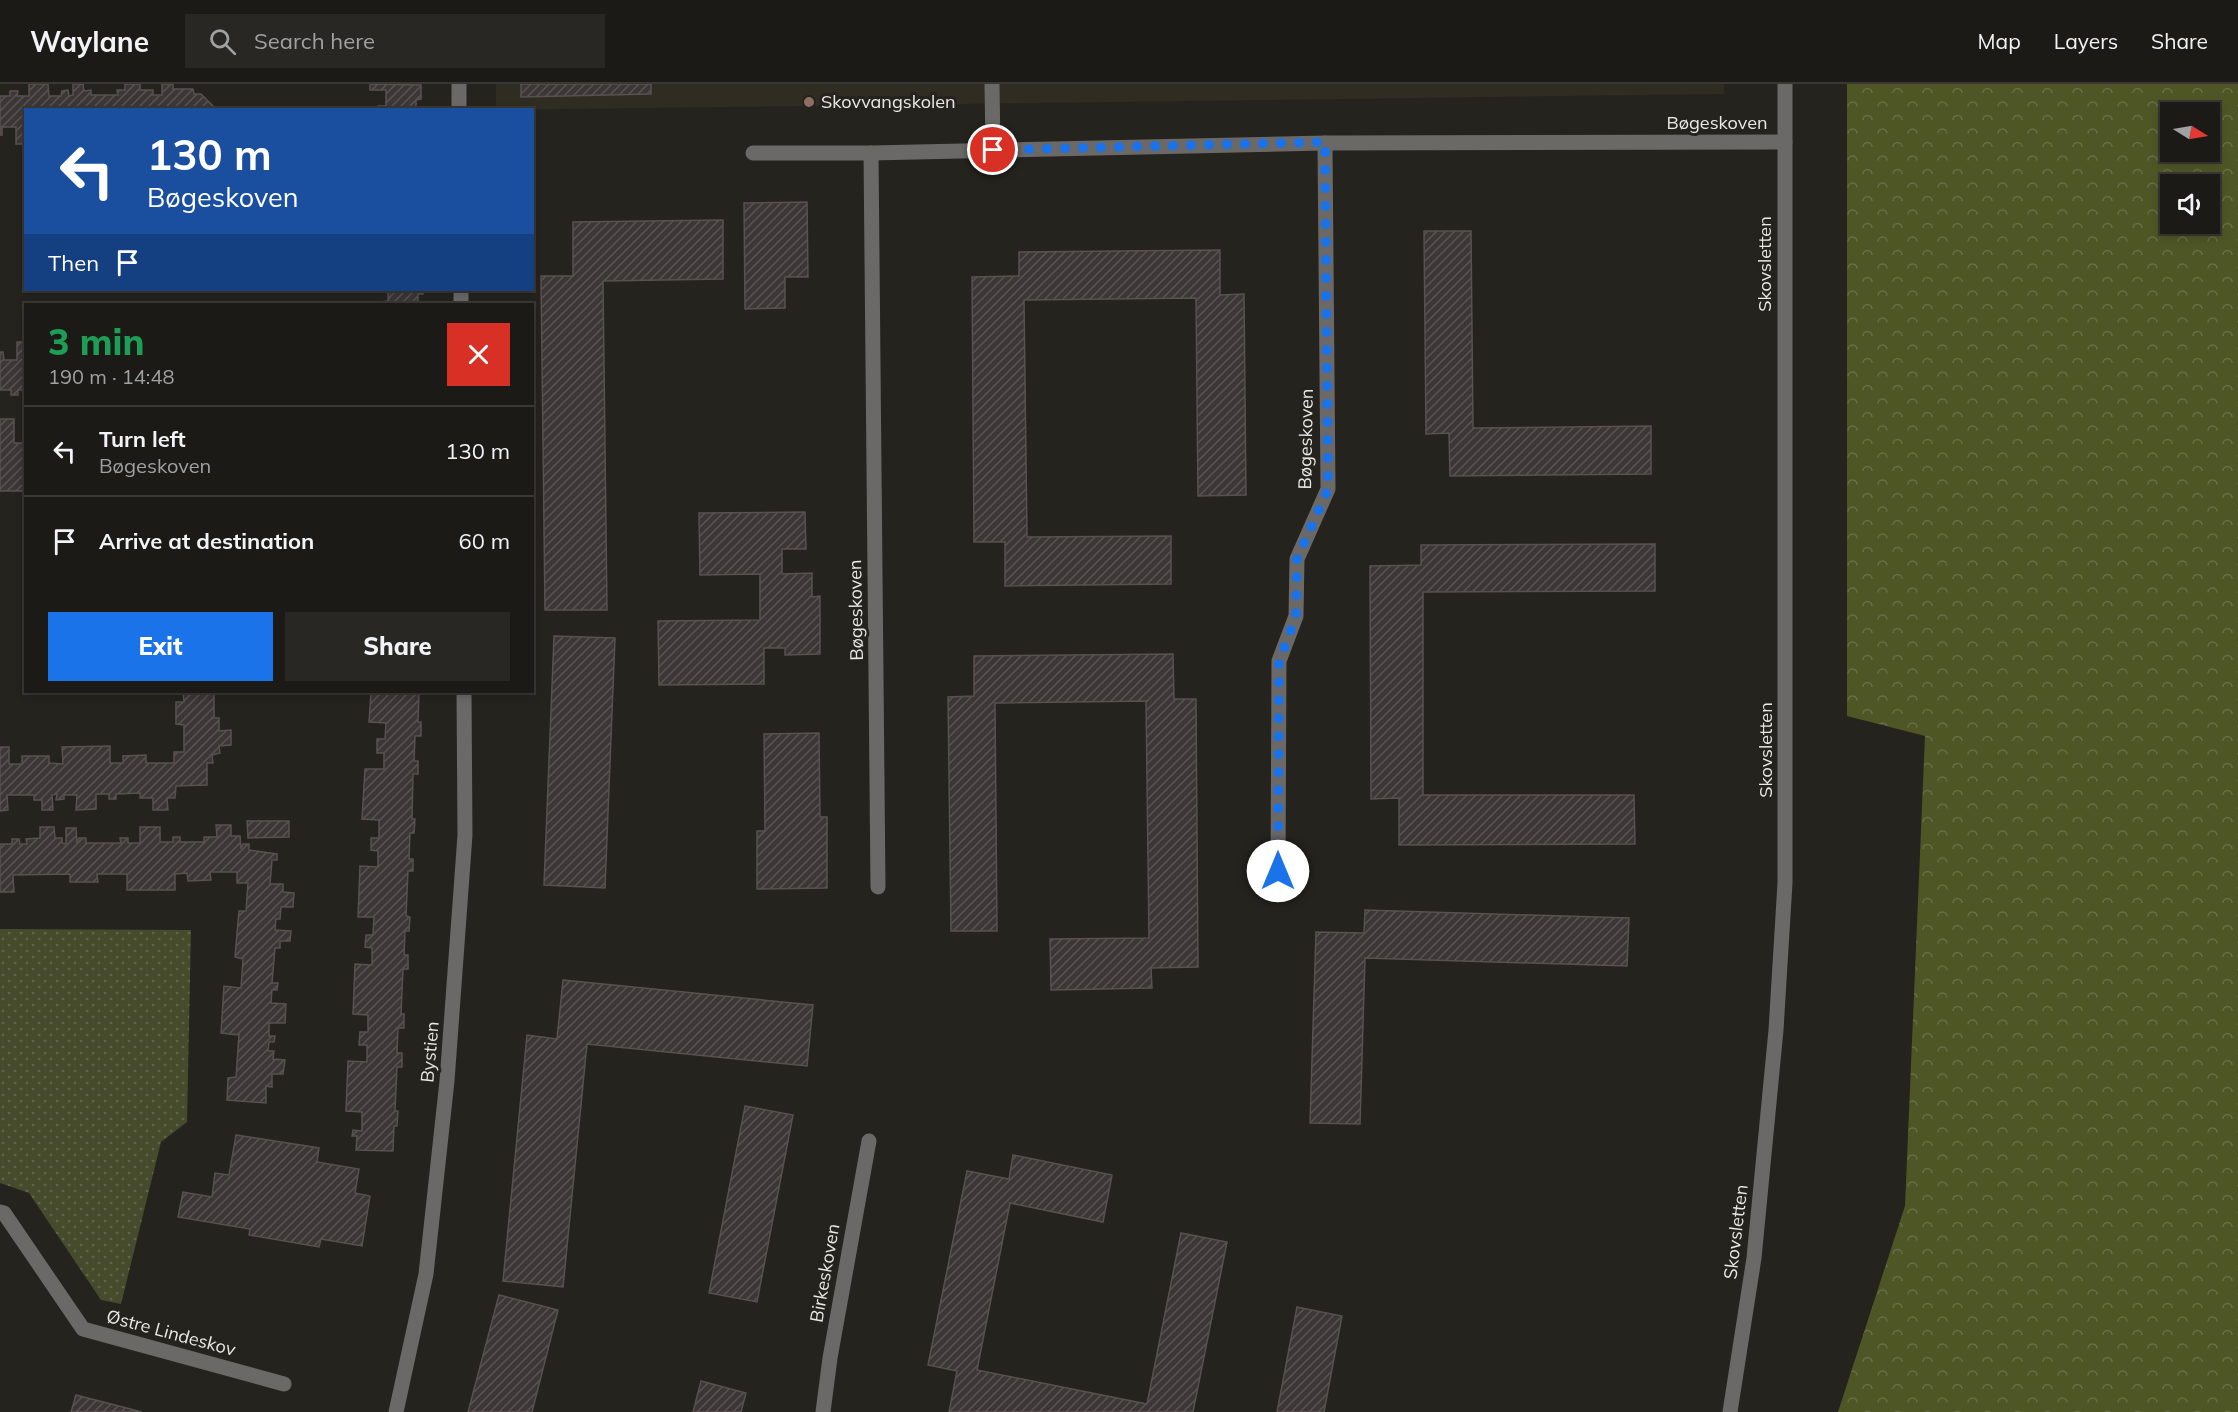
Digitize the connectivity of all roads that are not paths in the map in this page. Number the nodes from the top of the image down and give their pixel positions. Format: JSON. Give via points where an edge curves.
{"nodes":[{"id":1,"x":459,"y":84,"type":"edge"},
{"id":2,"x":992,"y":84,"type":"edge"},
{"id":3,"x":1785,"y":84,"type":"edge"},
{"id":4,"x":459,"y":108,"type":"edge"},
{"id":5,"x":1325,"y":142,"type":"junction"},
{"id":6,"x":1785,"y":142,"type":"junction"},
{"id":7,"x":993,"y":150,"type":"junction"},
{"id":8,"x":753,"y":153,"type":"dead end"},
{"id":9,"x":871,"y":153,"type":"junction"},
{"id":10,"x":464,"y":693,"type":"edge"},
{"id":11,"x":1278,"y":871,"type":"dead end"},
{"id":12,"x":878,"y":887,"type":"dead end"},
{"id":13,"x":869,"y":1142,"type":"dead end"},
{"id":14,"x":0,"y":1212,"type":"edge"},
{"id":15,"x":284,"y":1384,"type":"dead end"},
{"id":16,"x":396,"y":1412,"type":"edge"},
{"id":17,"x":823,"y":1412,"type":"edge"},
{"id":18,"x":1730,"y":1412,"type":"edge"}],
"edges":[{"from":1,"to":4,"type":"street"},
{"from":2,"to":7,"type":"street"},
{"from":3,"to":6,"type":"street","name":"Skovsletten"},
{"from":5,"to":6,"type":"street","name":"Bøgeskoven"},
{"from":5,"to":7,"type":"street","name":"Bøgeskoven"},
{"from":5,"to":11,"type":"street","name":"Bøgeskoven","via":[[1328,489],[1297,559],[1296,616],[1279,662]]},
{"from":6,"to":18,"type":"street","name":"Skovsletten","via":[[1785,883],[1776,1030],[1754,1258]]},
{"from":7,"to":9,"type":"street","name":"Bøgeskoven"},
{"from":8,"to":9,"type":"street","name":"Bøgeskoven"},
{"from":9,"to":12,"type":"street","name":"Bøgeskoven"},
{"from":10,"to":16,"type":"street","name":"Bystien","via":[[465,835],[447,1081],[426,1274]]},
{"from":13,"to":17,"type":"street","name":"Birkeskoven"},
{"from":14,"to":15,"type":"street","name":"Østre Lindeskov","via":[[83,1329]]}]}
